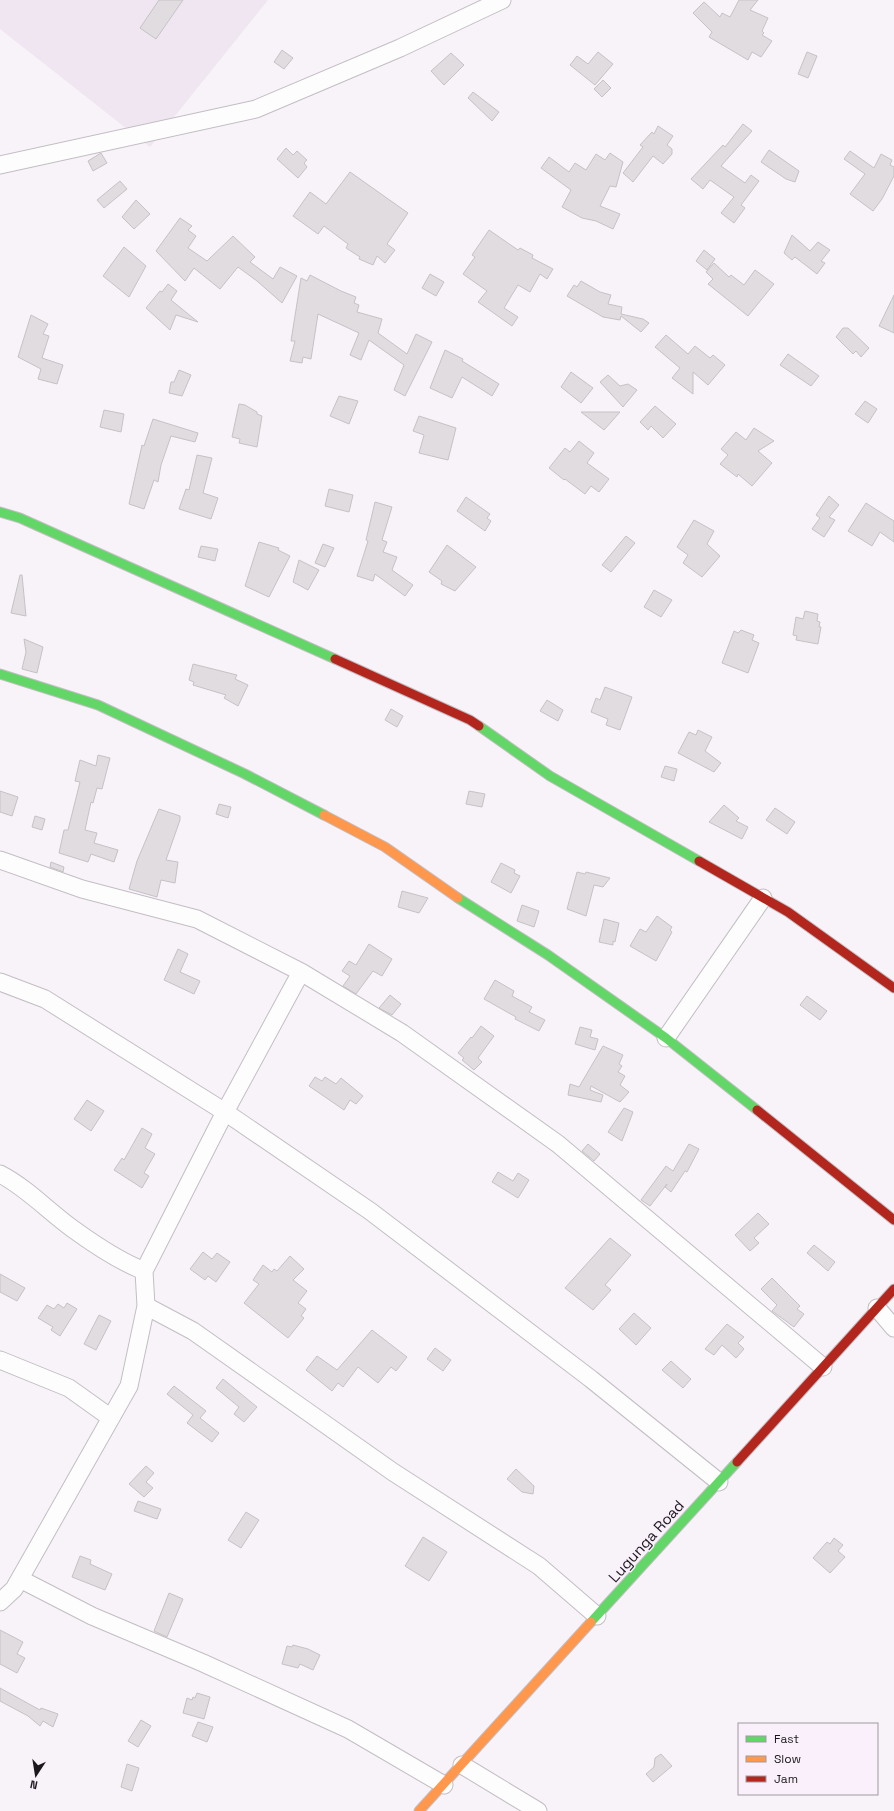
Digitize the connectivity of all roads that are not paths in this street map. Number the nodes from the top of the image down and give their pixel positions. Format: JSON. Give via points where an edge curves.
{"nodes":[{"id":1,"x":502,"y":0,"type":"edge"},
{"id":2,"x":0,"y":165,"type":"edge"},
{"id":3,"x":0,"y":512,"type":"edge"},
{"id":4,"x":0,"y":674,"type":"edge"},
{"id":5,"x":0,"y":860,"type":"edge"},
{"id":6,"x":763,"y":898,"type":"junction"},
{"id":7,"x":301,"y":972,"type":"junction"},
{"id":8,"x":0,"y":982,"type":"edge"},
{"id":9,"x":894,"y":988,"type":"edge"},
{"id":10,"x":666,"y":1038,"type":"junction"},
{"id":11,"x":225,"y":1112,"type":"junction"},
{"id":12,"x":0,"y":1174,"type":"edge"},
{"id":13,"x":894,"y":1220,"type":"edge"},
{"id":14,"x":144,"y":1271,"type":"junction"},
{"id":15,"x":894,"y":1289,"type":"edge"},
{"id":16,"x":146,"y":1306,"type":"junction"},
{"id":17,"x":877,"y":1308,"type":"junction"},
{"id":18,"x":894,"y":1328,"type":"edge"},
{"id":19,"x":0,"y":1360,"type":"edge"},
{"id":20,"x":823,"y":1367,"type":"junction"},
{"id":21,"x":111,"y":1418,"type":"junction"},
{"id":22,"x":719,"y":1482,"type":"junction"},
{"id":23,"x":20,"y":1579,"type":"junction"},
{"id":24,"x":0,"y":1602,"type":"edge"},
{"id":25,"x":597,"y":1616,"type":"junction"},
{"id":26,"x":462,"y":1765,"type":"junction"},
{"id":27,"x":444,"y":1785,"type":"junction"},
{"id":28,"x":419,"y":1811,"type":"edge"},
{"id":29,"x":538,"y":1811,"type":"edge"}],
"edges":[{"from":1,"to":2,"type":"street","via":[[400,48],[256,109]]},
{"from":3,"to":6,"type":"street","via":[[28,521],[470,720],[550,776]]},
{"from":4,"to":10,"type":"street","via":[[98,705],[244,774],[385,848],[548,955]]},
{"from":5,"to":7,"type":"street","via":[[82,889],[197,919]]},
{"from":6,"to":9,"type":"street","via":[[788,912]]},
{"from":6,"to":10,"type":"street"},
{"from":7,"to":11,"type":"street"},
{"from":7,"to":20,"type":"street","via":[[402,1033],[558,1144]]},
{"from":8,"to":11,"type":"street","via":[[45,999]]},
{"from":10,"to":13,"type":"street"},
{"from":11,"to":14,"type":"street"},
{"from":11,"to":22,"type":"street","via":[[370,1211],[591,1379]]},
{"from":12,"to":14,"type":"street","via":[[15,1182],[73,1229],[129,1265]]},
{"from":14,"to":16,"type":"street"},
{"from":15,"to":17,"type":"street","name":"Lugunga Road"},
{"from":16,"to":21,"type":"street","via":[[129,1386]]},
{"from":16,"to":25,"type":"street","via":[[193,1331],[393,1472],[539,1566]]},
{"from":17,"to":18,"type":"street"},
{"from":17,"to":20,"type":"street","name":"Lugunga Road"},
{"from":19,"to":21,"type":"street","via":[[69,1388]]},
{"from":20,"to":22,"type":"street","name":"Lugunga Road"},
{"from":21,"to":23,"type":"street"},
{"from":22,"to":25,"type":"street","name":"Lugunga Road"},
{"from":23,"to":24,"type":"street","via":[[14,1589]]},
{"from":23,"to":27,"type":"street","via":[[92,1616],[348,1729]]},
{"from":25,"to":26,"type":"street","name":"Lugunga Road"},
{"from":26,"to":27,"type":"street","name":"Lugunga Road"},
{"from":26,"to":29,"type":"street"},
{"from":27,"to":28,"type":"street","name":"Lugunga Road"}]}
